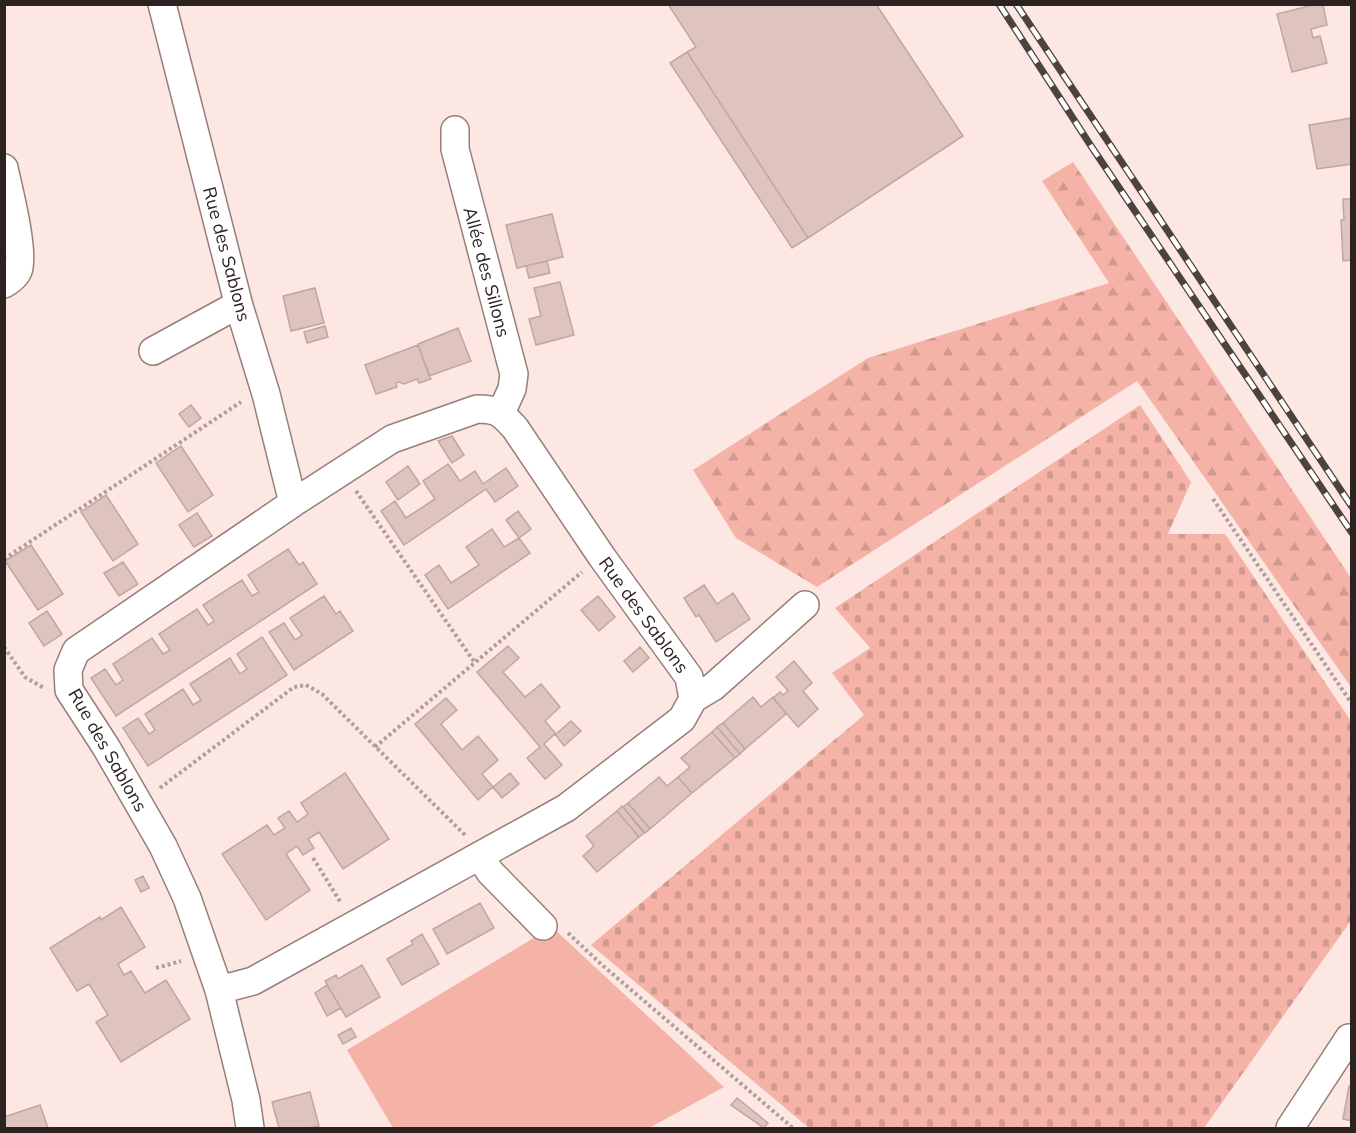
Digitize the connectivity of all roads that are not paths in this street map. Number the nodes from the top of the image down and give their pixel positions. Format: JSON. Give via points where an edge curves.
{"nodes":[{"id":1,"x":162,"y":4,"type":"edge"},
{"id":2,"x":454,"y":130,"type":"dead end"},
{"id":3,"x":4,"y":168,"type":"edge"},
{"id":4,"x":4,"y":284,"type":"edge"},
{"id":5,"x":239,"y":306,"type":"junction"},
{"id":6,"x":153,"y":351,"type":"dead end"},
{"id":7,"x":501,"y":413,"type":"junction"},
{"id":8,"x":293,"y":504,"type":"junction"},
{"id":9,"x":805,"y":605,"type":"dead end"},
{"id":10,"x":693,"y":699,"type":"junction"},
{"id":11,"x":477,"y":849,"type":"junction"},
{"id":12,"x":555,"y":929,"type":"road end"},
{"id":13,"x":219,"y":990,"type":"junction"},
{"id":14,"x":1349,"y":1038,"type":"dead end"},
{"id":15,"x":250,"y":1128,"type":"edge"},
{"id":16,"x":1290,"y":1128,"type":"edge"}],
"edges":[{"from":1,"to":5,"type":"street","name":"Rue des Sablons"},
{"from":2,"to":7,"type":"street","name":"Allée des Sillons","via":[[455,149],[514,374]]},
{"from":3,"to":4,"type":"street","via":[[20,267],[15,277]]},
{"from":5,"to":6,"type":"street"},
{"from":5,"to":8,"type":"street","name":"Rue des Sablons"},
{"from":7,"to":8,"type":"street","name":"Rue des Sablons","via":[[477,410],[392,439]]},
{"from":7,"to":10,"type":"street","name":"Rue des Sablons","via":[[689,676]]},
{"from":8,"to":13,"type":"street","name":"Rue des Sablons","via":[[76,651],[68,670],[69,690],[163,846],[187,898]]},
{"from":9,"to":10,"type":"street","via":[[713,687]]},
{"from":10,"to":11,"type":"street","via":[[682,719],[566,808]]},
{"from":11,"to":12,"type":"street","via":[[490,873]]},
{"from":11,"to":13,"type":"street","via":[[354,925],[253,981]]},
{"from":13,"to":15,"type":"street","name":"Rue des Sablons"},
{"from":14,"to":16,"type":"street"}]}
